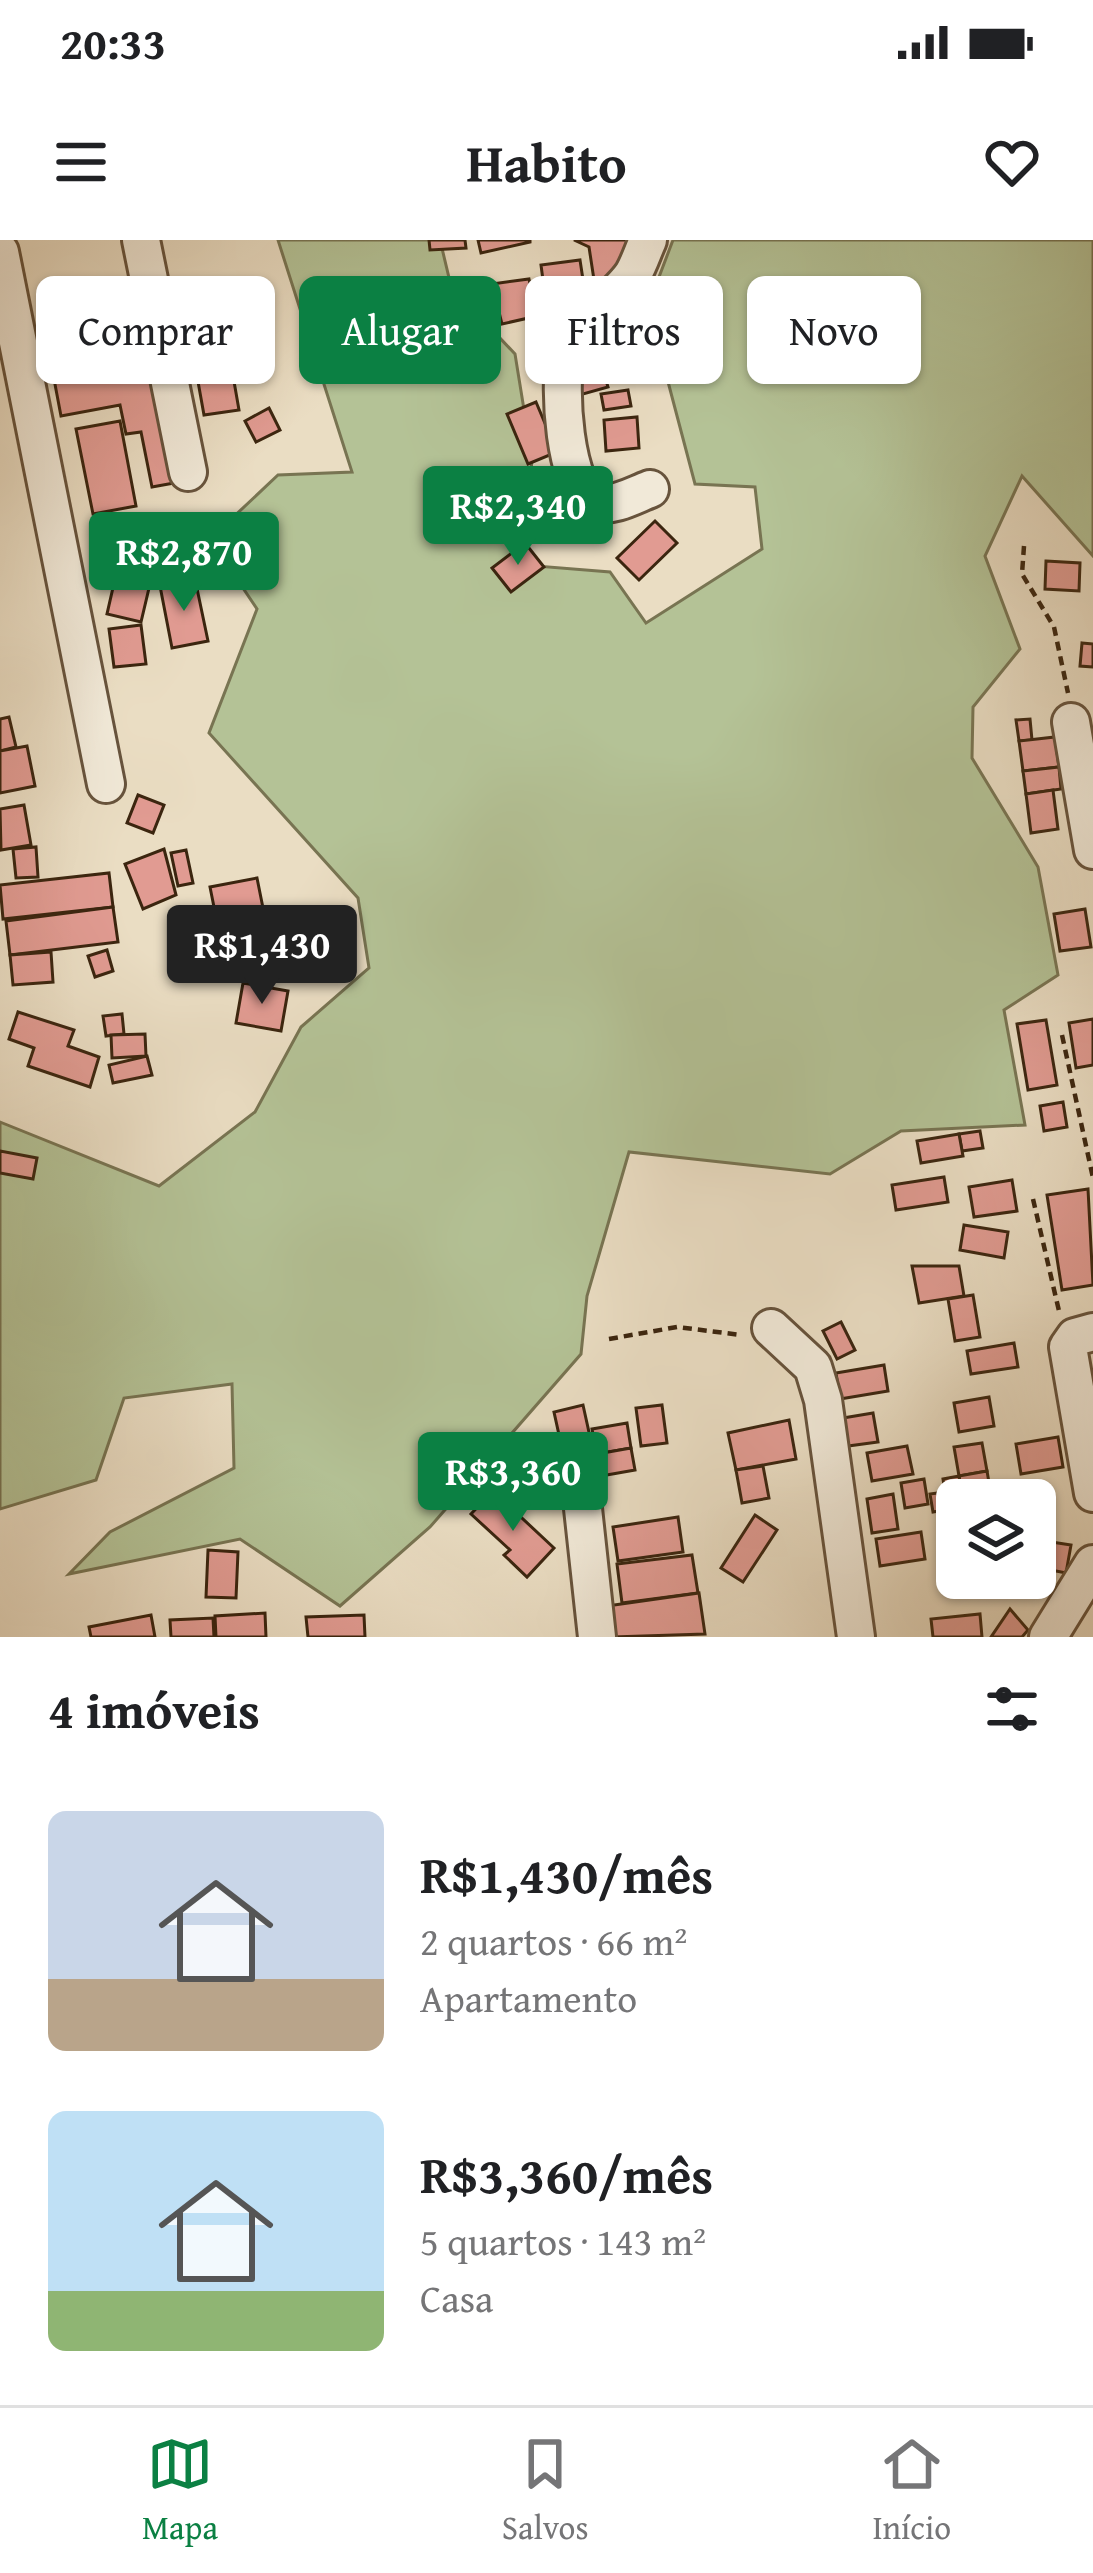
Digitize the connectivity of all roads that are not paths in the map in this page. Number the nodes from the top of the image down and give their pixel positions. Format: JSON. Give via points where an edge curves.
{"nodes":[{"id":1,"x":141,"y":240,"type":"edge"},
{"id":2,"x":648,"y":240,"type":"edge"},
{"id":3,"x":0,"y":253,"type":"edge"},
{"id":4,"x":188,"y":472,"type":"dead end"},
{"id":5,"x":650,"y":489,"type":"dead end"},
{"id":6,"x":1071,"y":722,"type":"road end"},
{"id":7,"x":106,"y":784,"type":"dead end"},
{"id":8,"x":1093,"y":850,"type":"edge"},
{"id":9,"x":782,"y":1337,"type":"road end"},
{"id":10,"x":1080,"y":1340,"type":"edge"},
{"id":11,"x":580,"y":1480,"type":"dead end"},
{"id":12,"x":1093,"y":1493,"type":"edge"},
{"id":13,"x":1088,"y":1588,"type":"edge"},
{"id":14,"x":597,"y":1637,"type":"edge"},
{"id":15,"x":856,"y":1637,"type":"edge"},
{"id":16,"x":1048,"y":1637,"type":"edge"}],
"edges":[{"from":1,"to":4,"type":"street"},
{"from":2,"to":5,"type":"street","via":[[632,275],[574,335],[563,381],[580,493],[610,504]]},
{"from":3,"to":7,"type":"street"},
{"from":6,"to":8,"type":"street"},
{"from":9,"to":15,"type":"street","via":[[813,1367],[823,1400]]},
{"from":10,"to":12,"type":"street"},
{"from":11,"to":14,"type":"street"},
{"from":13,"to":16,"type":"street"}]}
